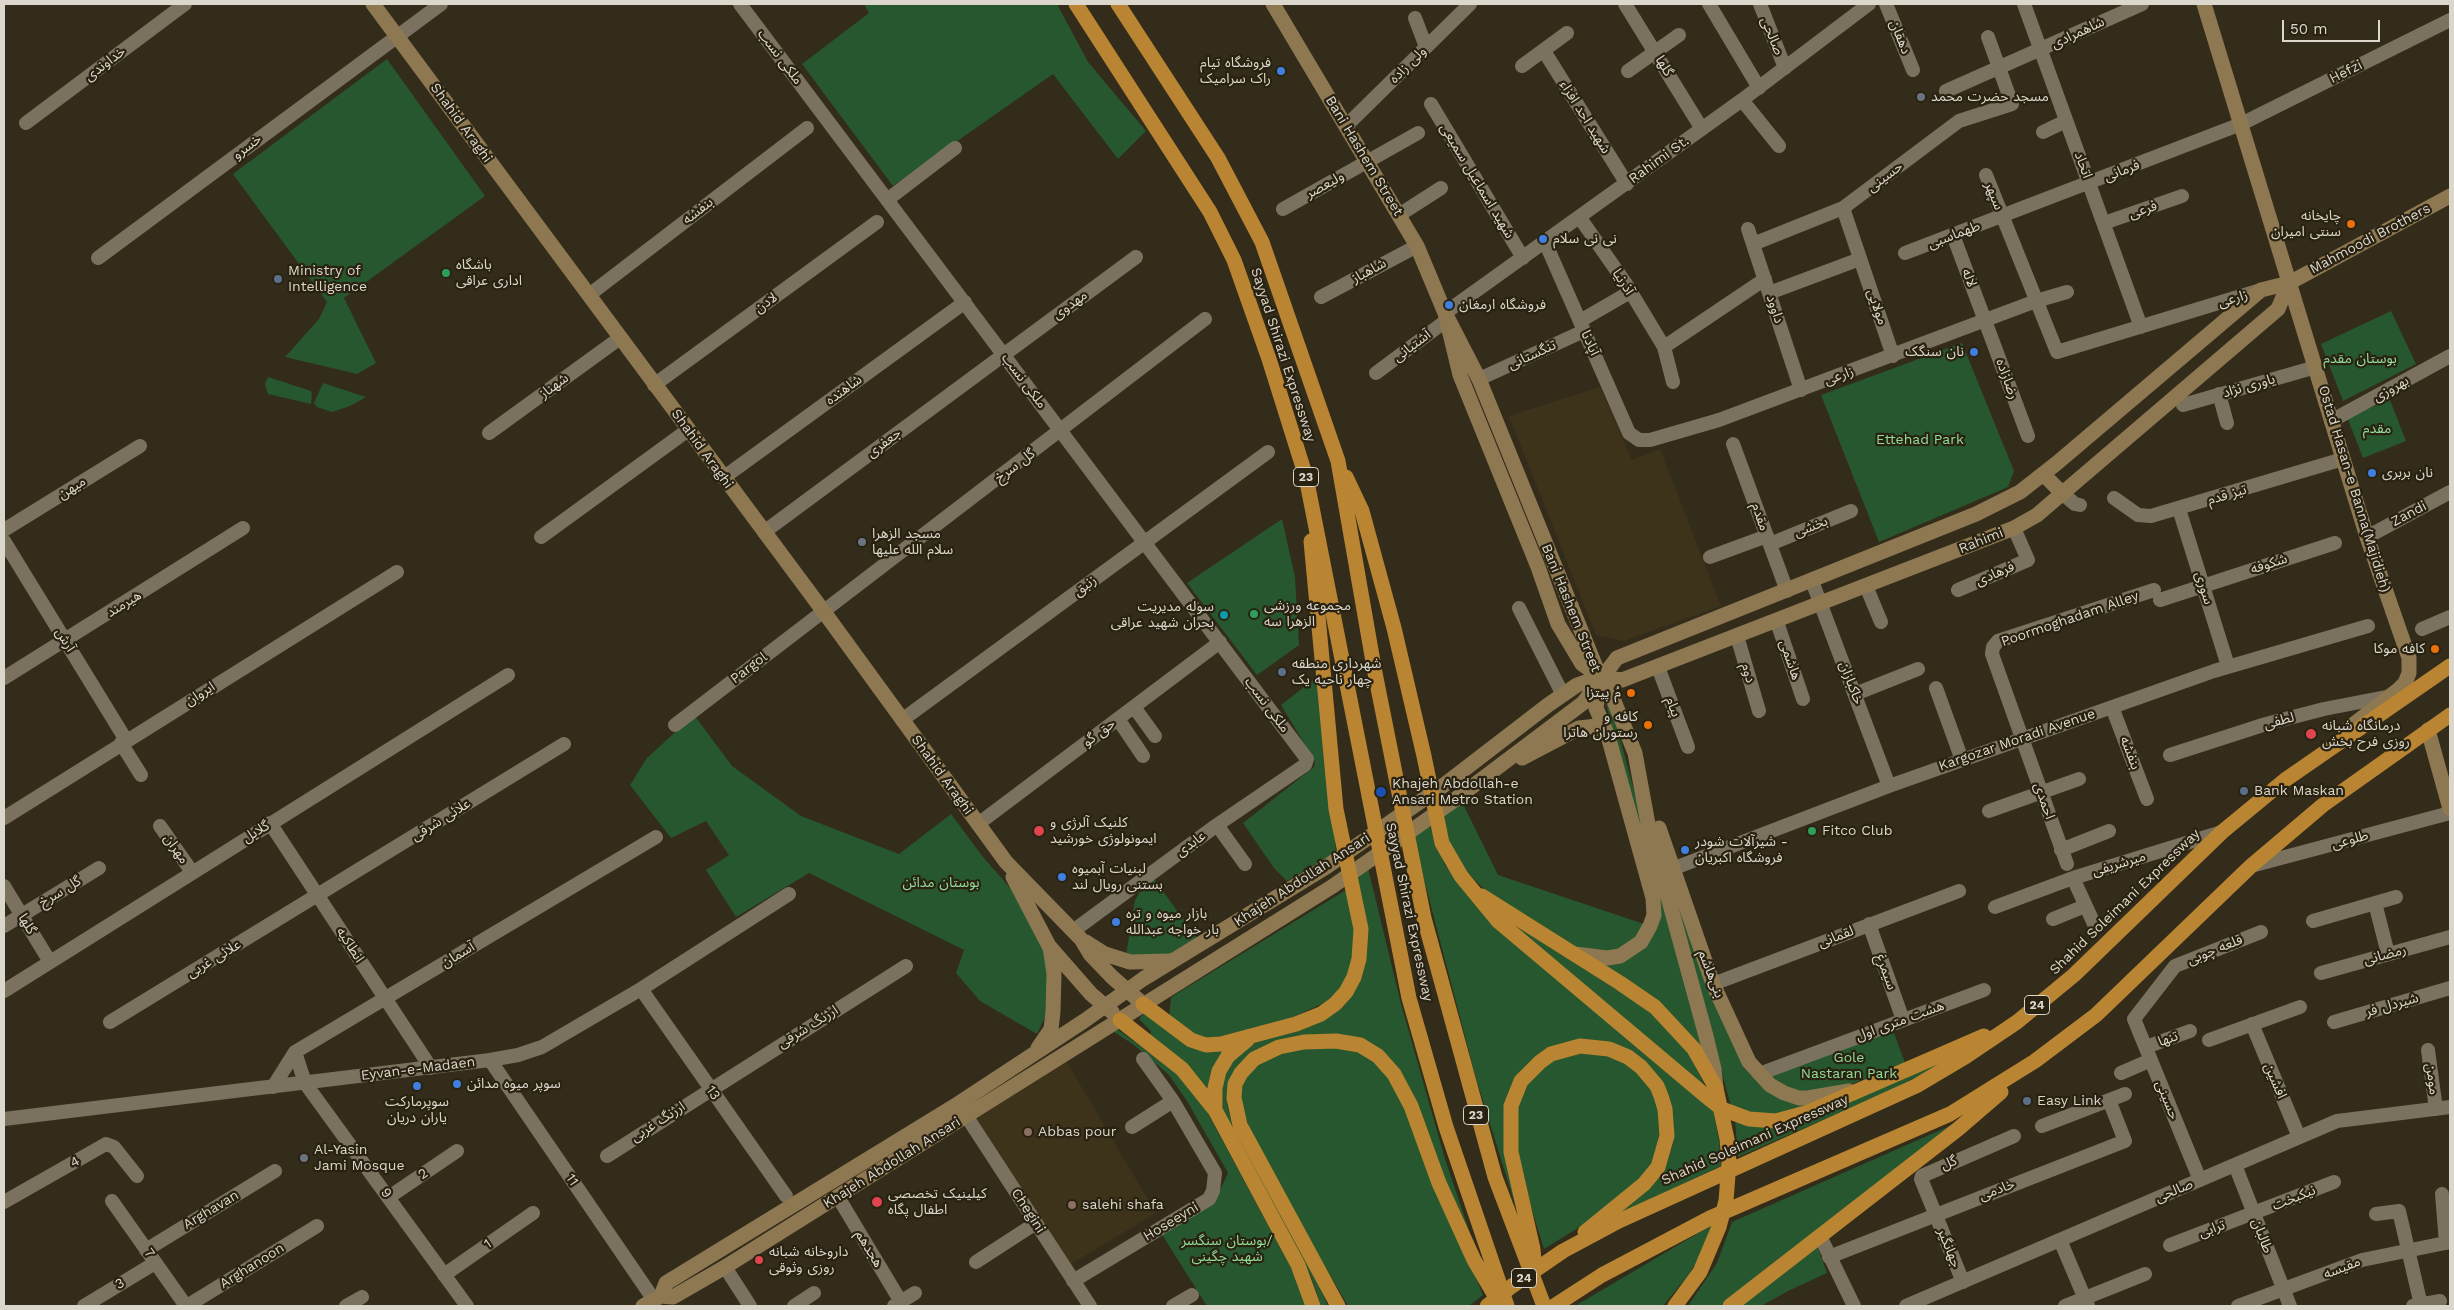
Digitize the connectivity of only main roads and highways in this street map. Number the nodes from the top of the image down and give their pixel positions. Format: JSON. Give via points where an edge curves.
{"nodes":[{"id":1,"x":373,"y":4,"type":"edge"},
{"id":2,"x":1076,"y":4,"type":"edge"},
{"id":3,"x":1118,"y":4,"type":"edge"},
{"id":4,"x":1272,"y":4,"type":"edge"},
{"id":5,"x":2204,"y":4,"type":"edge"},
{"id":6,"x":2450,"y":196,"type":"edge"},
{"id":7,"x":2289,"y":283,"type":"junction"},
{"id":8,"x":1446,"y":316,"type":"junction"},
{"id":9,"x":1338,"y":461,"type":"junction"},
{"id":10,"x":2043,"y":474,"type":"junction"},
{"id":11,"x":1306,"y":477,"type":"junction"},
{"id":12,"x":2063,"y":494,"type":"junction"},
{"id":13,"x":2450,"y":666,"type":"edge"},
{"id":14,"x":1600,"y":677,"type":"junction"},
{"id":15,"x":2450,"y":715,"type":"edge"},
{"id":16,"x":2428,"y":730,"type":"junction"},
{"id":17,"x":1608,"y":736,"type":"junction"},
{"id":18,"x":1635,"y":753,"type":"junction"},
{"id":19,"x":1486,"y":777,"type":"junction"},
{"id":20,"x":2285,"y":780,"type":"junction"},
{"id":21,"x":2450,"y":809,"type":"edge"},
{"id":22,"x":1006,"y":862,"type":"junction"},
{"id":23,"x":1474,"y":891,"type":"junction"},
{"id":24,"x":1077,"y":935,"type":"junction"},
{"id":25,"x":1049,"y":946,"type":"junction"},
{"id":26,"x":1574,"y":953,"type":"junction"},
{"id":27,"x":1174,"y":961,"type":"junction"},
{"id":28,"x":1126,"y":991,"type":"junction"},
{"id":29,"x":1143,"y":1004,"type":"junction"},
{"id":30,"x":1105,"y":1006,"type":"junction"},
{"id":31,"x":1120,"y":1020,"type":"junction"},
{"id":32,"x":2017,"y":1022,"type":"junction"},
{"id":33,"x":1255,"y":1035,"type":"junction"},
{"id":34,"x":1034,"y":1054,"type":"junction"},
{"id":35,"x":2035,"y":1061,"type":"junction"},
{"id":36,"x":1873,"y":1085,"type":"junction"},
{"id":37,"x":1716,"y":1088,"type":"junction"},
{"id":38,"x":1215,"y":1110,"type":"junction"},
{"id":39,"x":1563,"y":1251,"type":"junction"},
{"id":40,"x":1535,"y":1280,"type":"junction"},
{"id":41,"x":652,"y":1301,"type":"edge"},
{"id":42,"x":1313,"y":1306,"type":"edge"},
{"id":43,"x":1338,"y":1306,"type":"edge"},
{"id":44,"x":1487,"y":1306,"type":"edge"},
{"id":45,"x":1502,"y":1306,"type":"edge"},
{"id":46,"x":1507,"y":1306,"type":"edge"},
{"id":47,"x":1544,"y":1306,"type":"edge"},
{"id":48,"x":1554,"y":1306,"type":"edge"},
{"id":49,"x":1675,"y":1306,"type":"edge"},
{"id":50,"x":1730,"y":1306,"type":"edge"}],
"edges":[{"from":1,"to":22,"type":"main road","name":"Shahid Araghi"},
{"from":2,"to":11,"type":"highway","name":"Sayyad Shirazi Expressway","number":"23","via":[[1214,220],[1234,260]]},
{"from":3,"to":9,"type":"highway","name":"Sayyad Shirazi Expressway","number":"23","via":[[1218,158],[1262,242]]},
{"from":4,"to":8,"type":"main road","name":"Bani Hashem Street","via":[[1417,246]]},
{"from":5,"to":7,"type":"main road","name":"Ostad Hasan-e Banna(Majidieh)"},
{"from":6,"to":7,"type":"main road","name":"Mahmoodi Brothers"},
{"from":7,"to":10,"type":"main road","name":"Mahmoodi Brothers","via":[[2261,290]]},
{"from":7,"to":12,"type":"main road","name":"Rahimi","via":[[2278,309]]},
{"from":7,"to":20,"type":"main road","name":"Ostad Hasan-e Banna(Majidieh)","via":[[2367,537],[2409,658],[2408,677],[2391,696]]},
{"from":8,"to":14,"type":"main road","name":"Bani Hashem Street","via":[[1479,379]]},
{"from":8,"to":14,"type":"main road","name":"Bani Hashem Street","via":[[1460,375],[1558,624],[1582,664]]},
{"from":9,"to":23,"type":"highway","via":[[1362,511],[1422,747],[1442,843],[1452,863]]},
{"from":9,"to":40,"type":"highway","name":"Sayyad Shirazi Expressway","number":"23","via":[[1375,673],[1424,918],[1495,1177]]},
{"from":10,"to":12,"type":"main road"},
{"from":10,"to":14,"type":"main road","via":[[2020,492],[1976,514],[1617,658]]},
{"from":11,"to":33,"type":"highway","via":[[1336,809],[1362,941],[1354,977],[1335,1004],[1296,1024]]},
{"from":11,"to":46,"type":"highway","name":"Sayyad Shirazi Expressway","number":"23","via":[[1409,998],[1446,1127]]},
{"from":12,"to":14,"type":"main road","name":"Rahimi","via":[[2038,515],[2014,528],[1622,680]]},
{"from":13,"to":20,"type":"highway","name":"Shahid Soleimani Expressway","number":"24"},
{"from":14,"to":17,"type":"main road","via":[[1596,708]]},
{"from":14,"to":18,"type":"main road","via":[[1612,696]]},
{"from":14,"to":19,"type":"main road","name":"Khajeh Abdollah Ansari","via":[[1583,703]]},
{"from":14,"to":27,"type":"main road","name":"Khajeh Abdollah Ansari","via":[[1577,685],[1444,785],[1326,867]]},
{"from":15,"to":16,"type":"highway"},
{"from":16,"to":21,"type":"main road"},
{"from":16,"to":35,"type":"highway","via":[[2323,805],[2251,866],[2096,1015]]},
{"from":17,"to":19,"type":"main road","via":[[1597,726],[1579,728]]},
{"from":17,"to":26,"type":"main road","via":[[1653,898],[1654,915],[1641,942],[1620,956],[1607,958]]},
{"from":18,"to":36,"type":"main road","name":"بنی‌هاشم","via":[[1713,984],[1741,1048],[1759,1074],[1777,1089],[1799,1098]]},
{"from":18,"to":37,"type":"main road","via":[[1648,824],[1706,1036]]},
{"from":19,"to":29,"type":"main road","name":"Khajeh Abdollah Ansari","via":[[1333,886]]},
{"from":20,"to":32,"type":"highway","name":"Shahid Soleimani Expressway","number":"24","via":[[2222,832],[2105,947]]},
{"from":22,"to":24,"type":"main road","name":"Shahid Araghi"},
{"from":22,"to":25,"type":"main road","name":"Shahid Araghi"},
{"from":23,"to":26,"type":"highway"},
{"from":23,"to":36,"type":"highway","via":[[1511,933],[1722,1108],[1749,1119],[1776,1121],[1809,1112]]},
{"from":24,"to":27,"type":"main road","via":[[1105,954],[1130,962]]},
{"from":24,"to":28,"type":"main road","name":"Shahid Araghi","via":[[1090,954]]},
{"from":25,"to":30,"type":"main road","name":"Shahid Araghi"},
{"from":25,"to":34,"type":"main road","via":[[1054,974],[1053,1012],[1050,1028]]},
{"from":26,"to":37,"type":"highway","via":[[1655,1007],[1694,1050]]},
{"from":27,"to":28,"type":"main road","name":"Khajeh Abdollah Ansari"},
{"from":28,"to":29,"type":"main road","name":"Shahid Araghi"},
{"from":28,"to":30,"type":"main road","name":"Khajeh Abdollah Ansari"},
{"from":29,"to":31,"type":"main road","name":"Khajeh Abdollah Ansari"},
{"from":29,"to":33,"type":"highway","via":[[1182,1034],[1206,1045]]},
{"from":30,"to":31,"type":"main road","name":"Shahid Araghi"},
{"from":30,"to":34,"type":"main road","name":"Khajeh Abdollah Ansari"},
{"from":31,"to":38,"type":"highway","via":[[1182,1069]]},
{"from":31,"to":41,"type":"main road","name":"Khajeh Abdollah Ansari","via":[[725,1267],[673,1297]]},
{"from":32,"to":36,"type":"highway"},
{"from":32,"to":39,"type":"highway","name":"Shahid Soleimani Expressway","number":"24","via":[[1916,1086],[1694,1185]]},
{"from":33,"to":38,"type":"highway","via":[[1239,1045],[1219,1071]]},
{"from":34,"to":41,"type":"main road","name":"Khajeh Abdollah Ansari","via":[[666,1283]]},
{"from":35,"to":48,"type":"highway","via":[[1950,1114],[1710,1218],[1602,1275]]},
{"from":35,"to":50,"type":"highway","via":[[1958,1129]]},
{"from":37,"to":49,"type":"highway","via":[[1727,1139],[1726,1201],[1704,1265]]},
{"from":38,"to":42,"type":"highway","via":[[1298,1265]]},
{"from":39,"to":40,"type":"highway","via":[[1644,1184],[1658,1167],[1666,1146],[1665,1110],[1657,1086],[1641,1067],[1609,1048],[1580,1046],[1551,1054],[1529,1071],[1514,1093],[1509,1119],[1511,1152],[1533,1249]]},
{"from":39,"to":44,"type":"highway","number":"24"},
{"from":40,"to":47,"type":"highway","name":"Sayyad Shirazi Expressway","number":"23"},
{"from":43,"to":45,"type":"highway","via":[[1240,1126],[1234,1098],[1238,1079],[1254,1059],[1279,1047],[1304,1042],[1336,1041],[1360,1045],[1378,1056],[1394,1074],[1411,1106],[1438,1183],[1470,1252]]}]}
